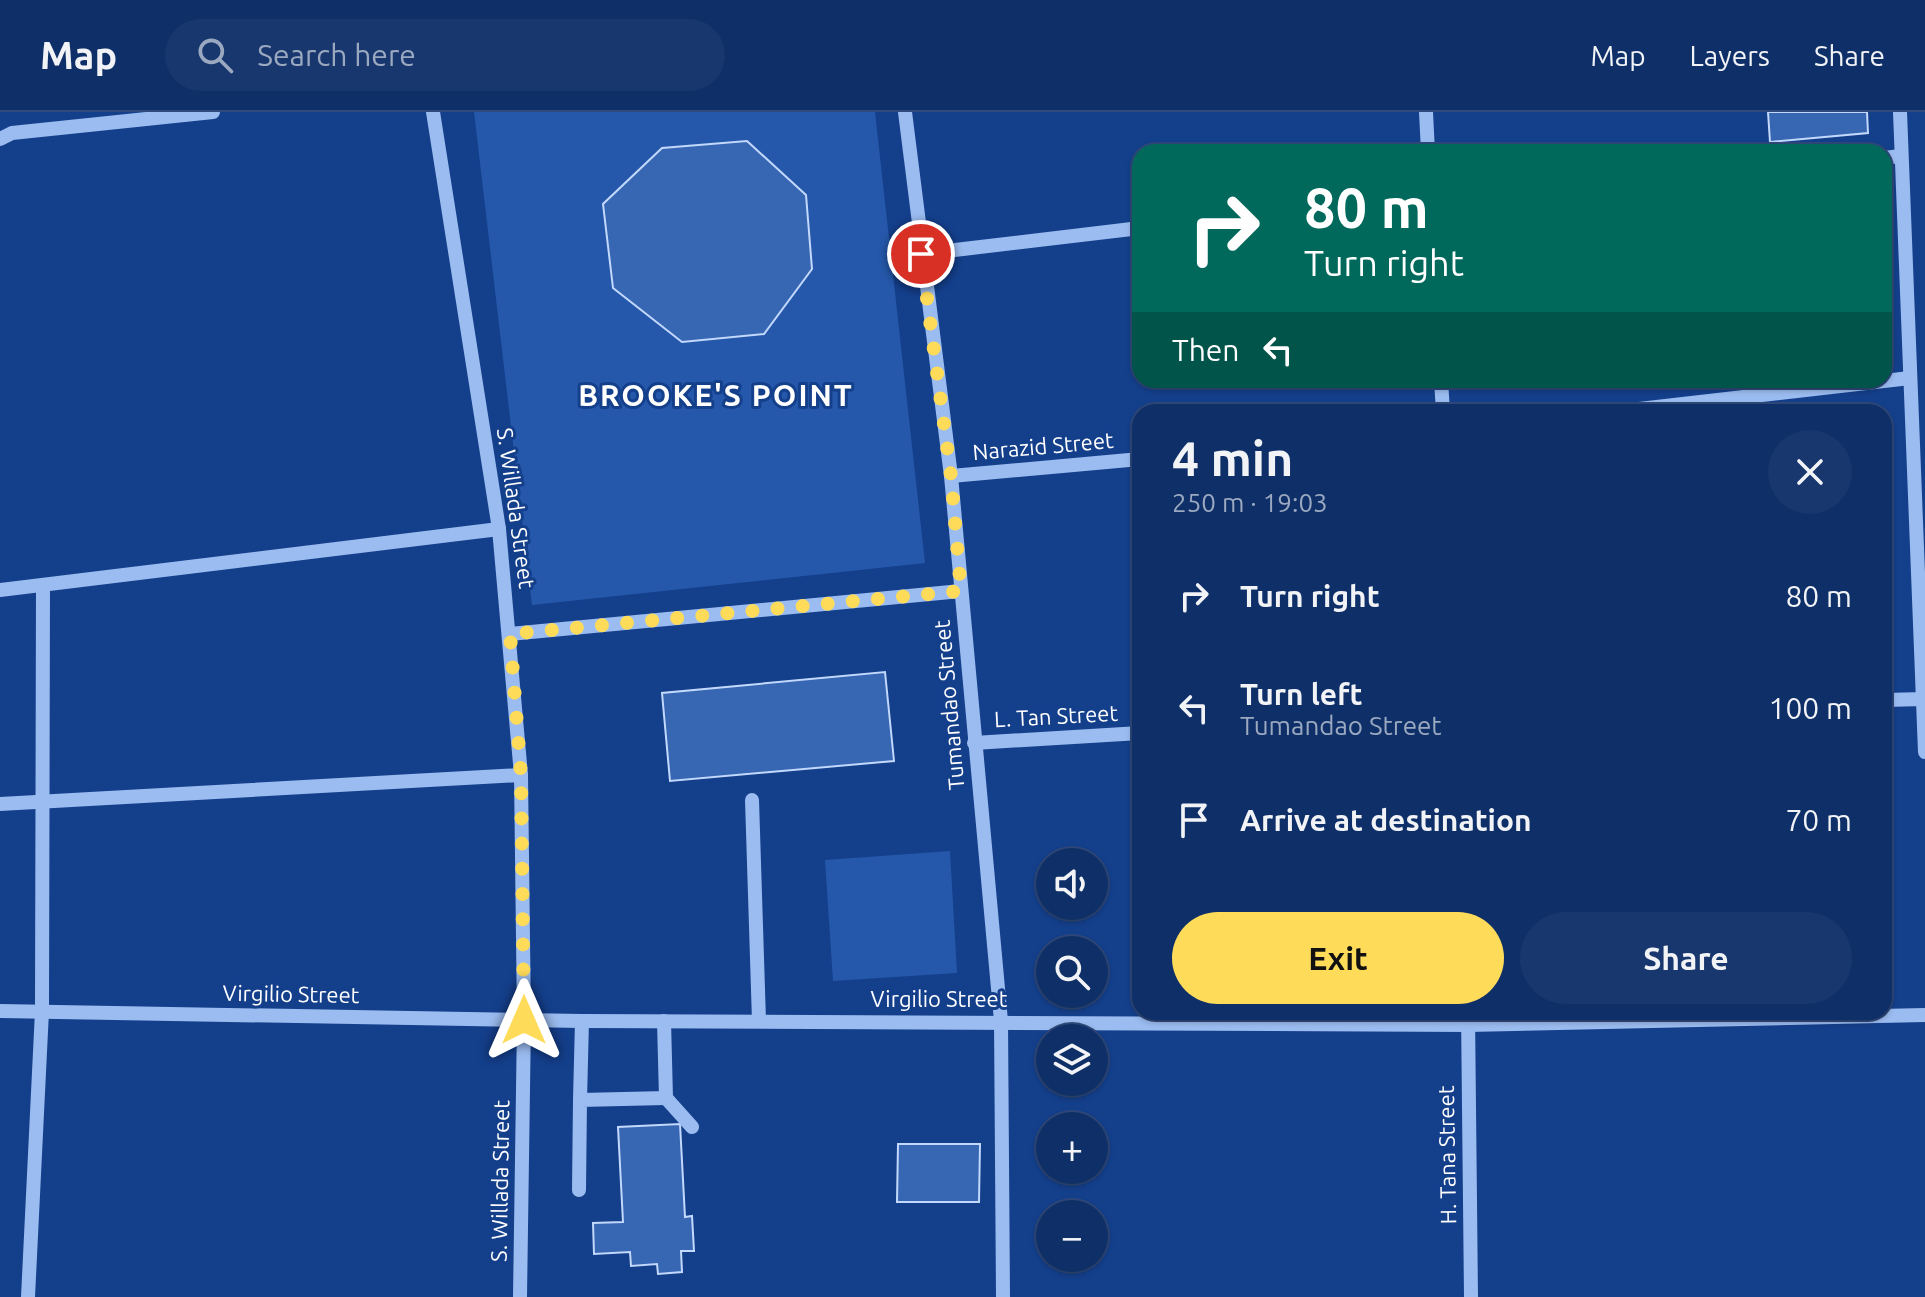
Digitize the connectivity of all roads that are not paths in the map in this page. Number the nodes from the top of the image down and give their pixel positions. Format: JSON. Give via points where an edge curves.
{"nodes":[{"id":1,"x":213,"y":112,"type":"edge"},
{"id":2,"x":433,"y":112,"type":"edge"},
{"id":3,"x":905,"y":112,"type":"edge"},
{"id":4,"x":1426,"y":112,"type":"edge"},
{"id":5,"x":1900,"y":112,"type":"edge"},
{"id":6,"x":0,"y":139,"type":"edge"},
{"id":7,"x":1428,"y":144,"type":"edge"},
{"id":8,"x":1901,"y":156,"type":"junction"},
{"id":9,"x":1892,"y":157,"type":"edge"},
{"id":10,"x":1132,"y":229,"type":"edge"},
{"id":11,"x":921,"y":254,"type":"junction"},
{"id":12,"x":1910,"y":378,"type":"junction"},
{"id":13,"x":1892,"y":380,"type":"edge"},
{"id":14,"x":1823,"y":388,"type":"edge"},
{"id":15,"x":1683,"y":404,"type":"edge"},
{"id":16,"x":1132,"y":460,"type":"edge"},
{"id":17,"x":951,"y":476,"type":"junction"},
{"id":18,"x":499,"y":529,"type":"junction"},
{"id":19,"x":1922,"y":533,"type":"edge"},
{"id":20,"x":43,"y":586,"type":"junction"},
{"id":21,"x":0,"y":590,"type":"edge"},
{"id":22,"x":961,"y":591,"type":"junction"},
{"id":23,"x":510,"y":634,"type":"junction"},
{"id":24,"x":1924,"y":699,"type":"edge"},
{"id":25,"x":1892,"y":700,"type":"edge"},
{"id":26,"x":1132,"y":733,"type":"edge"},
{"id":27,"x":974,"y":743,"type":"junction"},
{"id":28,"x":1925,"y":752,"type":"edge"},
{"id":29,"x":521,"y":775,"type":"junction"},
{"id":30,"x":752,"y":800,"type":"dead end"},
{"id":31,"x":44,"y":803,"type":"junction"},
{"id":32,"x":0,"y":804,"type":"edge"},
{"id":33,"x":0,"y":1011,"type":"edge"},
{"id":34,"x":42,"y":1011,"type":"junction"},
{"id":35,"x":1892,"y":1015,"type":"edge"},
{"id":36,"x":1925,"y":1015,"type":"edge"},
{"id":37,"x":524,"y":1020,"type":"junction"},
{"id":38,"x":1157,"y":1020,"type":"edge"},
{"id":39,"x":1468,"y":1020,"type":"edge"},
{"id":40,"x":582,"y":1021,"type":"junction"},
{"id":41,"x":664,"y":1021,"type":"junction"},
{"id":42,"x":759,"y":1021,"type":"junction"},
{"id":43,"x":1001,"y":1021,"type":"junction"},
{"id":44,"x":666,"y":1098,"type":"junction"},
{"id":45,"x":580,"y":1100,"type":"junction"},
{"id":46,"x":692,"y":1127,"type":"dead end"},
{"id":47,"x":579,"y":1190,"type":"dead end"},
{"id":48,"x":28,"y":1297,"type":"edge"},
{"id":49,"x":520,"y":1297,"type":"edge"},
{"id":50,"x":1003,"y":1297,"type":"edge"},
{"id":51,"x":1471,"y":1297,"type":"edge"}],
"edges":[{"from":1,"to":6,"type":"street","via":[[12,133]]},
{"from":2,"to":18,"type":"street","name":"S. Willada Street"},
{"from":3,"to":11,"type":"street","name":"Tumandao Street"},
{"from":4,"to":7,"type":"street"},
{"from":5,"to":8,"type":"street"},
{"from":8,"to":9,"type":"street"},
{"from":8,"to":12,"type":"street"},
{"from":10,"to":11,"type":"street"},
{"from":11,"to":17,"type":"street","name":"Tumandao Street"},
{"from":12,"to":13,"type":"street"},
{"from":12,"to":19,"type":"street"},
{"from":14,"to":15,"type":"street"},
{"from":16,"to":17,"type":"street","name":"Narazid Street"},
{"from":17,"to":22,"type":"street","name":"Tumandao Street"},
{"from":18,"to":20,"type":"street"},
{"from":18,"to":23,"type":"street","name":"S. Willada Street"},
{"from":19,"to":24,"type":"street"},
{"from":20,"to":21,"type":"street"},
{"from":20,"to":31,"type":"street"},
{"from":22,"to":23,"type":"street"},
{"from":22,"to":27,"type":"street","name":"Tumandao Street"},
{"from":23,"to":29,"type":"street","name":"S. Willada Street"},
{"from":24,"to":25,"type":"street"},
{"from":24,"to":28,"type":"street"},
{"from":26,"to":27,"type":"street","name":"L. Tan Street"},
{"from":27,"to":43,"type":"street","name":"Tumandao Street"},
{"from":29,"to":31,"type":"street"},
{"from":29,"to":37,"type":"street","name":"S. Willada Street"},
{"from":30,"to":42,"type":"street"},
{"from":31,"to":32,"type":"street"},
{"from":31,"to":34,"type":"street"},
{"from":33,"to":34,"type":"street","name":"Virgilio Street"},
{"from":34,"to":37,"type":"street","name":"Virgilio Street"},
{"from":34,"to":48,"type":"street"},
{"from":35,"to":36,"type":"street","name":"Virgilio Street"},
{"from":37,"to":40,"type":"street","name":"Virgilio Street"},
{"from":37,"to":49,"type":"street","name":"S. Willada Street"},
{"from":38,"to":43,"type":"street","name":"Virgilio Street"},
{"from":39,"to":51,"type":"street","name":"H. Tana Street"},
{"from":40,"to":41,"type":"street","name":"Virgilio Street"},
{"from":40,"to":45,"type":"street"},
{"from":41,"to":42,"type":"street","name":"Virgilio Street"},
{"from":41,"to":44,"type":"street"},
{"from":42,"to":43,"type":"street","name":"Virgilio Street"},
{"from":43,"to":50,"type":"street","name":"Tumandao Street"},
{"from":44,"to":45,"type":"street"},
{"from":44,"to":46,"type":"street"},
{"from":45,"to":47,"type":"street"}]}
